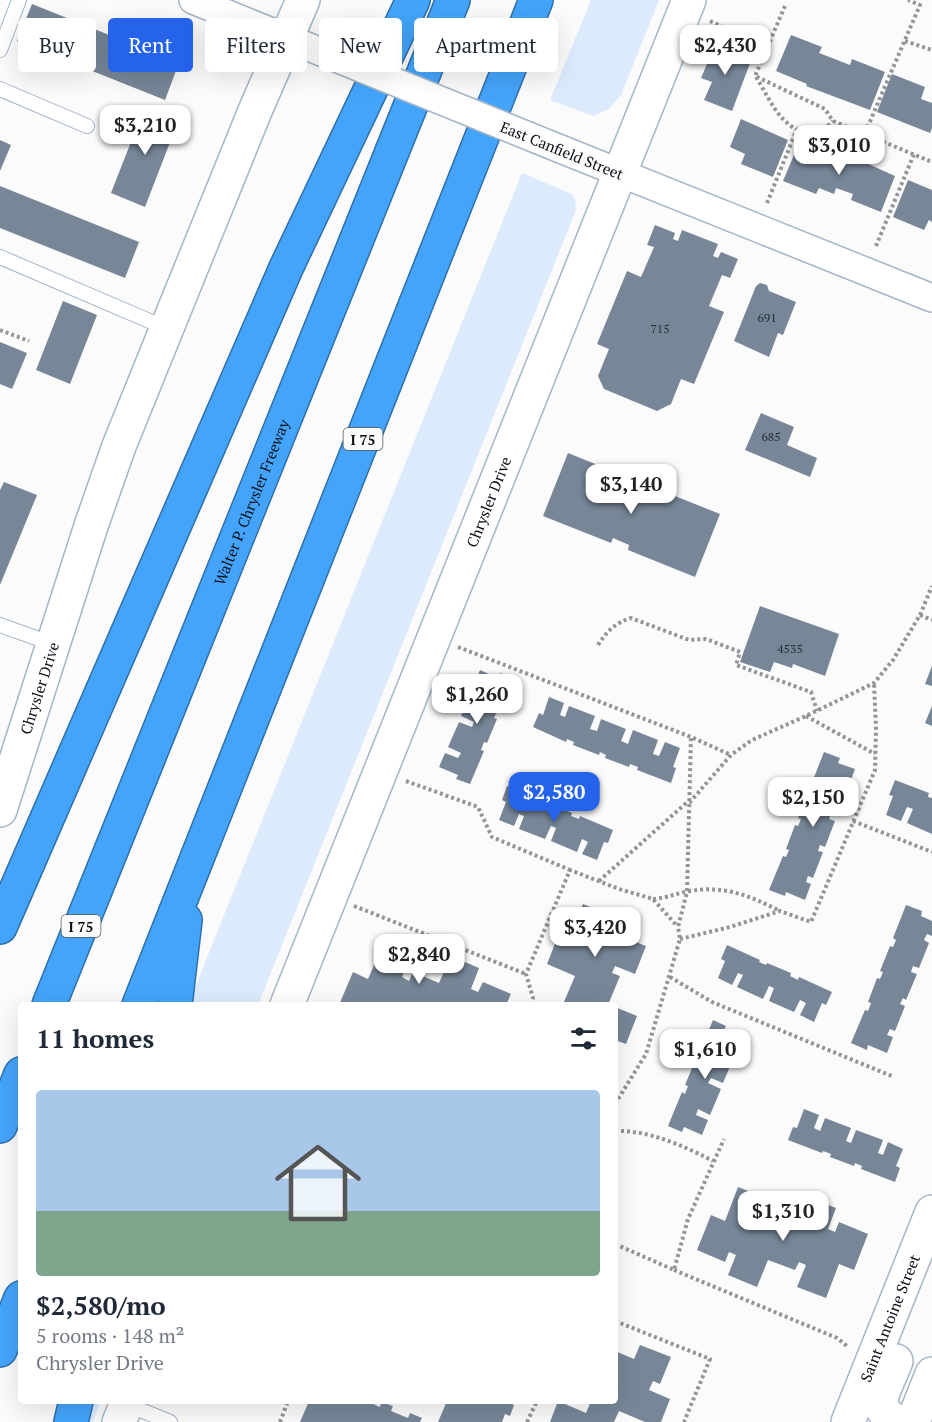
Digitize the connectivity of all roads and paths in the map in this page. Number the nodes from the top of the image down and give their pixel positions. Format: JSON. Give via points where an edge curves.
{"nodes":[{"id":1,"x":19,"y":0,"type":"edge"},
{"id":2,"x":193,"y":0,"type":"edge"},
{"id":3,"x":303,"y":0,"type":"edge"},
{"id":4,"x":414,"y":0,"type":"edge"},
{"id":5,"x":453,"y":0,"type":"edge"},
{"id":6,"x":536,"y":0,"type":"edge"},
{"id":7,"x":908,"y":0,"type":"edge"},
{"id":8,"x":785,"y":6,"type":"dead end"},
{"id":9,"x":696,"y":9,"type":"edge"},
{"id":10,"x":237,"y":18,"type":"edge"},
{"id":11,"x":295,"y":18,"type":"edge"},
{"id":12,"x":905,"y":41,"type":"junction"},
{"id":13,"x":307,"y":46,"type":"edge"},
{"id":14,"x":767,"y":47,"type":"junction"},
{"id":15,"x":0,"y":50,"type":"edge"},
{"id":16,"x":932,"y":50,"type":"edge"},
{"id":17,"x":272,"y":72,"type":"edge"},
{"id":18,"x":755,"y":76,"type":"junction"},
{"id":19,"x":0,"y":89,"type":"edge"},
{"id":20,"x":833,"y":121,"type":"junction"},
{"id":21,"x":87,"y":126,"type":"dead end"},
{"id":22,"x":797,"y":129,"type":"junction"},
{"id":23,"x":865,"y":133,"type":"junction"},
{"id":24,"x":915,"y":154,"type":"junction"},
{"id":25,"x":932,"y":162,"type":"edge"},
{"id":26,"x":619,"y":173,"type":"junction"},
{"id":27,"x":767,"y":203,"type":"dead end"},
{"id":28,"x":876,"y":246,"type":"dead end"},
{"id":29,"x":0,"y":257,"type":"edge"},
{"id":30,"x":932,"y":298,"type":"edge"},
{"id":31,"x":166,"y":328,"type":"junction"},
{"id":32,"x":0,"y":330,"type":"edge"},
{"id":33,"x":29,"y":341,"type":"dead end"},
{"id":34,"x":932,"y":586,"type":"edge"},
{"id":35,"x":920,"y":615,"type":"junction"},
{"id":36,"x":932,"y":620,"type":"edge"},
{"id":37,"x":0,"y":625,"type":"edge"},
{"id":38,"x":53,"y":644,"type":"junction"},
{"id":39,"x":598,"y":645,"type":"dead end"},
{"id":40,"x":454,"y":646,"type":"dead end"},
{"id":41,"x":874,"y":682,"type":"junction"},
{"id":42,"x":817,"y":711,"type":"junction"},
{"id":43,"x":806,"y":716,"type":"junction"},
{"id":44,"x":691,"y":737,"type":"junction"},
{"id":45,"x":875,"y":754,"type":"junction"},
{"id":46,"x":731,"y":755,"type":"junction"},
{"id":47,"x":400,"y":779,"type":"dead end"},
{"id":48,"x":690,"y":802,"type":"junction"},
{"id":49,"x":0,"y":810,"type":"edge"},
{"id":50,"x":853,"y":821,"type":"junction"},
{"id":51,"x":932,"y":852,"type":"edge"},
{"id":52,"x":570,"y":870,"type":"junction"},
{"id":53,"x":190,"y":878,"type":"junction"},
{"id":54,"x":599,"y":881,"type":"junction"},
{"id":55,"x":687,"y":892,"type":"junction"},
{"id":56,"x":652,"y":899,"type":"junction"},
{"id":57,"x":351,"y":904,"type":"dead end"},
{"id":58,"x":780,"y":911,"type":"junction"},
{"id":59,"x":0,"y":927,"type":"edge"},
{"id":60,"x":678,"y":927,"type":"junction"},
{"id":61,"x":680,"y":939,"type":"junction"},
{"id":62,"x":526,"y":974,"type":"junction"},
{"id":63,"x":670,"y":977,"type":"junction"},
{"id":64,"x":50,"y":1002,"type":"edge"},
{"id":65,"x":140,"y":1002,"type":"edge"},
{"id":66,"x":175,"y":1002,"type":"edge"},
{"id":67,"x":287,"y":1002,"type":"edge"},
{"id":68,"x":531,"y":1002,"type":"edge"},
{"id":69,"x":894,"y":1077,"type":"dead end"},
{"id":70,"x":18,"y":1081,"type":"edge"},
{"id":71,"x":618,"y":1099,"type":"edge"},
{"id":72,"x":0,"y":1126,"type":"edge"},
{"id":73,"x":618,"y":1131,"type":"edge"},
{"id":74,"x":724,"y":1139,"type":"dead end"},
{"id":75,"x":714,"y":1161,"type":"junction"},
{"id":76,"x":931,"y":1213,"type":"edge"},
{"id":77,"x":618,"y":1245,"type":"edge"},
{"id":78,"x":674,"y":1269,"type":"junction"},
{"id":79,"x":18,"y":1305,"type":"edge"},
{"id":80,"x":618,"y":1322,"type":"edge"},
{"id":81,"x":847,"y":1346,"type":"dead end"},
{"id":82,"x":0,"y":1350,"type":"edge"},
{"id":83,"x":932,"y":1374,"type":"edge"},
{"id":84,"x":75,"y":1404,"type":"edge"},
{"id":85,"x":287,"y":1404,"type":"edge"},
{"id":86,"x":536,"y":1404,"type":"edge"},
{"id":87,"x":124,"y":1409,"type":"edge"},
{"id":88,"x":71,"y":1422,"type":"edge"},
{"id":89,"x":170,"y":1422,"type":"edge"},
{"id":90,"x":280,"y":1422,"type":"edge"},
{"id":91,"x":527,"y":1422,"type":"edge"},
{"id":92,"x":684,"y":1422,"type":"edge"},
{"id":93,"x":848,"y":1422,"type":"edge"},
{"id":94,"x":897,"y":1422,"type":"edge"},
{"id":95,"x":913,"y":1422,"type":"edge"}],
"edges":[{"from":1,"to":15,"type":"lane"},
{"from":2,"to":10,"type":"street","name":"East Canfield Street"},
{"from":3,"to":11,"type":"street","name":"Chrysler Drive"},
{"from":4,"to":59,"type":"highway","via":[[286,268]]},
{"from":5,"to":64,"type":"highway","name":"Walter P. Chrysler Freeway","number":"I 75"},
{"from":6,"to":53,"type":"highway","number":"I 75"},
{"from":7,"to":12,"type":"path","via":[[920,5]]},
{"from":8,"to":14,"type":"path"},
{"from":9,"to":14,"type":"path"},
{"from":9,"to":26,"type":"street","name":"Chrysler Drive"},
{"from":12,"to":16,"type":"path"},
{"from":12,"to":23,"type":"path"},
{"from":13,"to":26,"type":"street","name":"East Canfield Street","bridge":true},
{"from":14,"to":18,"type":"path"},
{"from":17,"to":31,"type":"street","name":"Chrysler Drive"},
{"from":18,"to":20,"type":"path","via":[[825,109]]},
{"from":18,"to":22,"type":"path","via":[[780,118]]},
{"from":19,"to":21,"type":"lane"},
{"from":20,"to":22,"type":"path","via":[[819,134]]},
{"from":20,"to":23,"type":"path"},
{"from":22,"to":27,"type":"path"},
{"from":23,"to":24,"type":"path"},
{"from":24,"to":25,"type":"path"},
{"from":24,"to":28,"type":"path"},
{"from":26,"to":30,"type":"street","name":"East Canfield Street"},
{"from":26,"to":67,"type":"street","name":"Chrysler Drive"},
{"from":29,"to":31,"type":"lane"},
{"from":31,"to":38,"type":"street","name":"Chrysler Drive","via":[[119,446]]},
{"from":32,"to":33,"type":"path"},
{"from":34,"to":35,"type":"path"},
{"from":35,"to":36,"type":"path"},
{"from":35,"to":41,"type":"path","via":[[893,660]]},
{"from":37,"to":38,"type":"lane"},
{"from":38,"to":49,"type":"street","name":"Chrysler Drive"},
{"from":39,"to":42,"type":"path","via":[[608,630],[631,618],[689,640],[706,639],[740,652],[736,665],[811,692]]},
{"from":40,"to":44,"type":"path"},
{"from":41,"to":42,"type":"path"},
{"from":41,"to":45,"type":"path"},
{"from":42,"to":43,"type":"path"},
{"from":43,"to":45,"type":"path"},
{"from":43,"to":46,"type":"path","via":[[752,740]]},
{"from":44,"to":46,"type":"path"},
{"from":44,"to":48,"type":"path"},
{"from":45,"to":50,"type":"path","via":[[875,770]]},
{"from":46,"to":48,"type":"path"},
{"from":47,"to":52,"type":"path","via":[[478,807],[492,837]]},
{"from":48,"to":54,"type":"path"},
{"from":48,"to":55,"type":"path"},
{"from":50,"to":51,"type":"path"},
{"from":50,"to":58,"type":"path","via":[[811,922]]},
{"from":52,"to":54,"type":"path"},
{"from":52,"to":62,"type":"path"},
{"from":53,"to":65,"type":"highway","number":"I 75"},
{"from":53,"to":66,"type":"highway"},
{"from":54,"to":56,"type":"path"},
{"from":55,"to":56,"type":"path"},
{"from":55,"to":58,"type":"path","via":[[739,892]]},
{"from":55,"to":60,"type":"path"},
{"from":56,"to":60,"type":"path"},
{"from":57,"to":62,"type":"path"},
{"from":58,"to":61,"type":"path"},
{"from":60,"to":61,"type":"path"},
{"from":61,"to":63,"type":"path"},
{"from":62,"to":68,"type":"path"},
{"from":63,"to":69,"type":"path","via":[[712,1002]]},
{"from":63,"to":71,"type":"path","via":[[646,1054]]},
{"from":70,"to":72,"type":"highway"},
{"from":73,"to":75,"type":"path","via":[[632,1130],[686,1147]]},
{"from":74,"to":75,"type":"path"},
{"from":75,"to":78,"type":"path","via":[[688,1219]]},
{"from":76,"to":93,"type":"street","name":"Saint Antoine Street"},
{"from":76,"to":94,"type":"street","via":[[921,1298],[880,1405]]},
{"from":77,"to":78,"type":"path"},
{"from":78,"to":81,"type":"path","via":[[837,1338]]},
{"from":79,"to":82,"type":"highway"},
{"from":80,"to":92,"type":"path","via":[[710,1359]]},
{"from":83,"to":95,"type":"street"},
{"from":84,"to":88,"type":"highway"},
{"from":85,"to":90,"type":"path"},
{"from":86,"to":91,"type":"path"},
{"from":87,"to":89,"type":"lane"}]}
